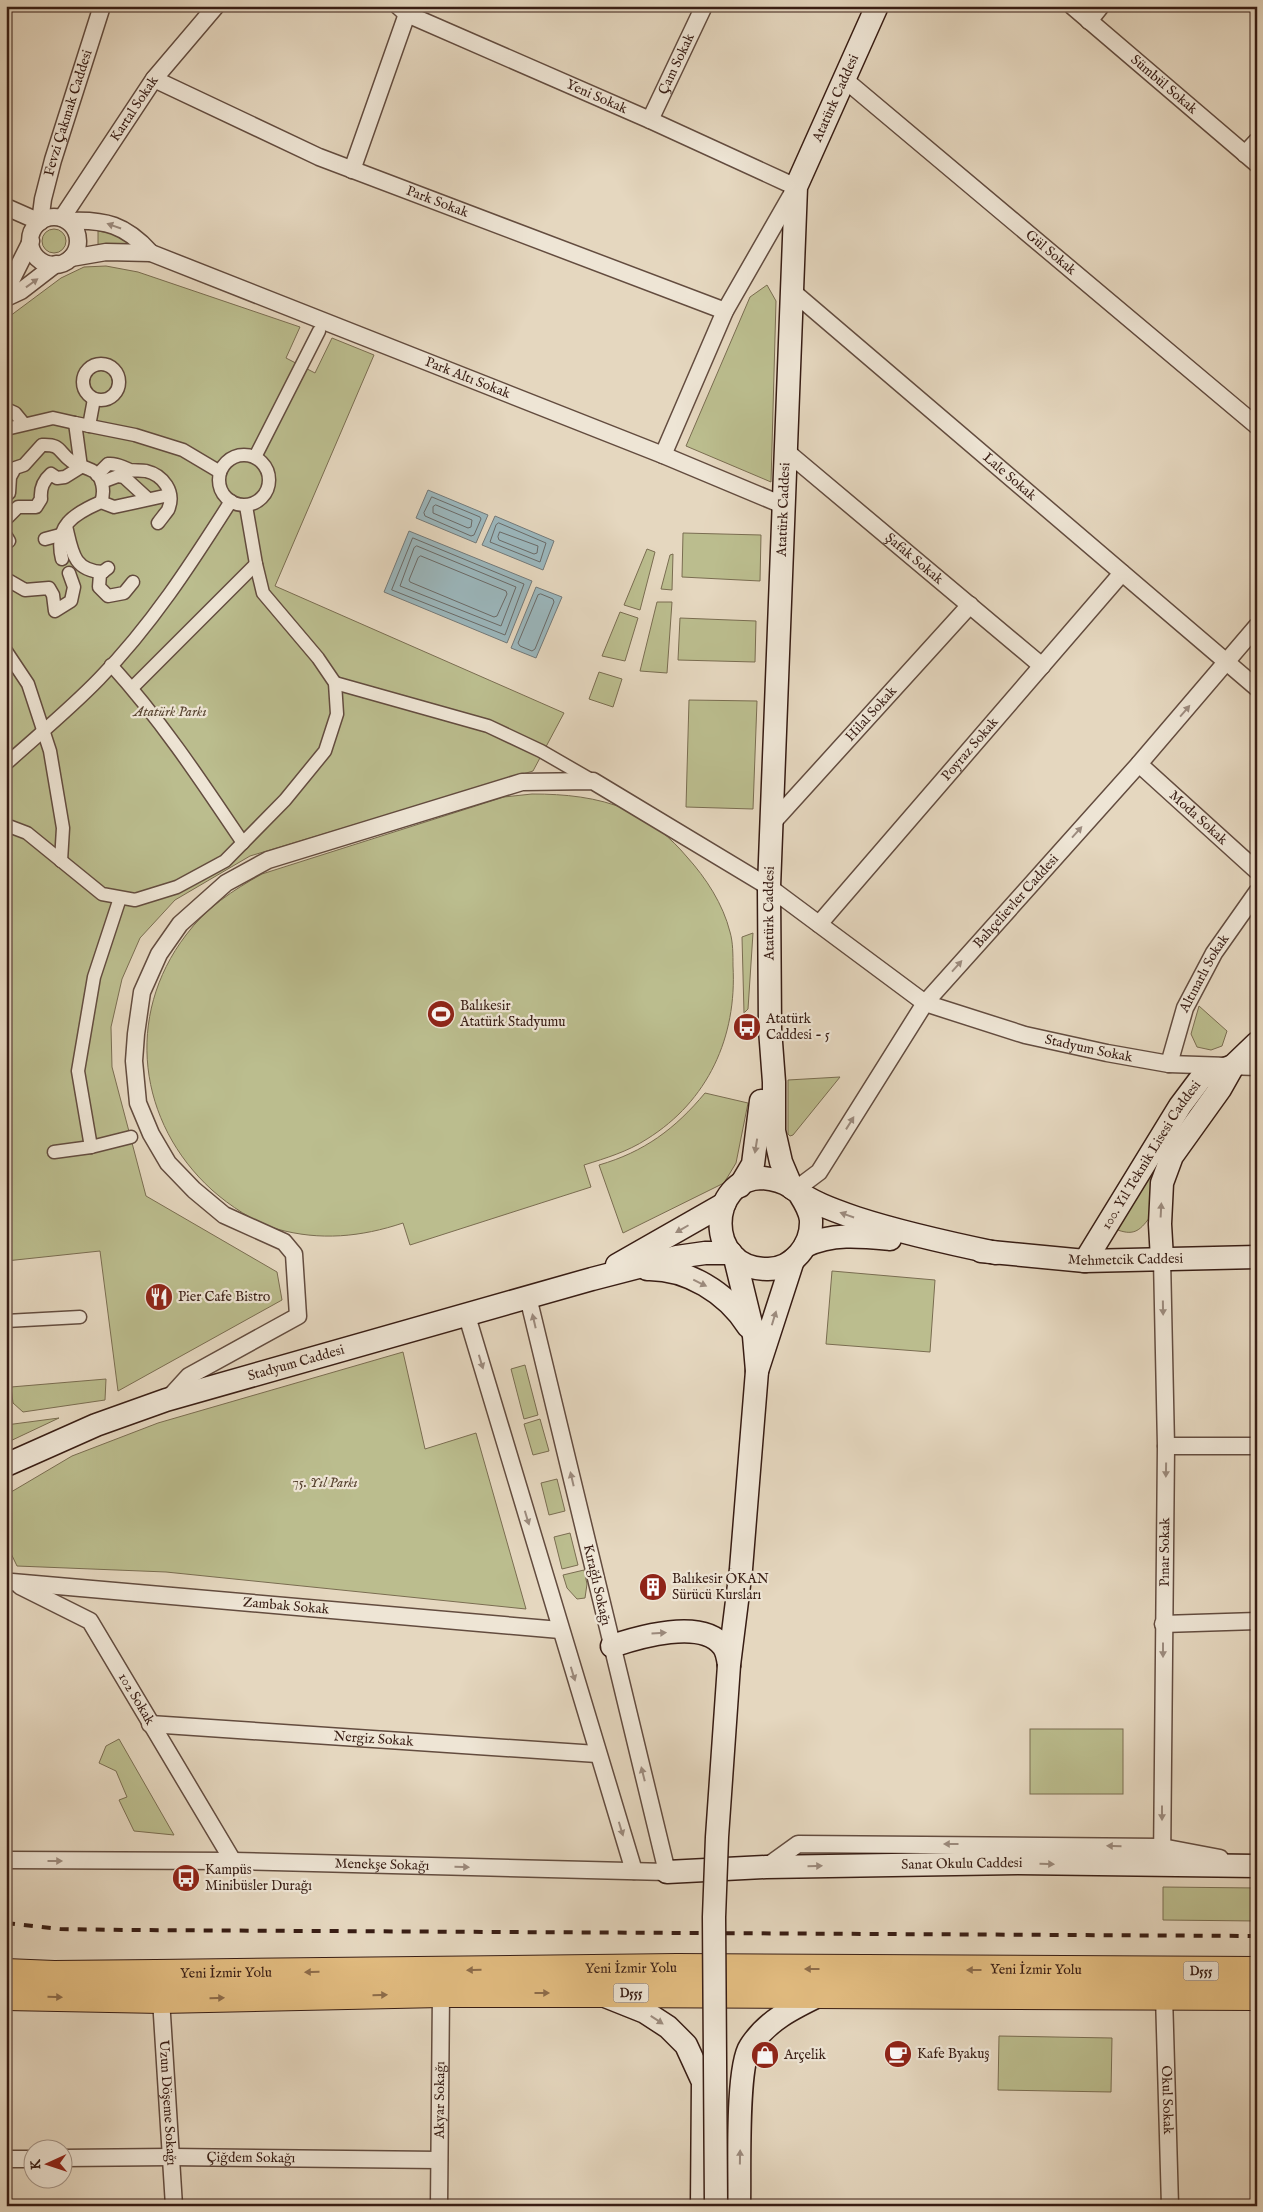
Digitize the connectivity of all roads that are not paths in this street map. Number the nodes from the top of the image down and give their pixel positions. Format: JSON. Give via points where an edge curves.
{"nodes":[{"id":1,"x":102,"y":6,"type":"edge"},
{"id":2,"x":216,"y":6,"type":"edge"},
{"id":3,"x":704,"y":6,"type":"edge"},
{"id":4,"x":877,"y":6,"type":"edge"},
{"id":5,"x":1072,"y":6,"type":"edge"},
{"id":6,"x":1101,"y":6,"type":"edge"},
{"id":7,"x":402,"y":10,"type":"edge"},
{"id":8,"x":1089,"y":21,"type":"junction"},
{"id":9,"x":154,"y":78,"type":"junction"},
{"id":10,"x":844,"y":79,"type":"junction"},
{"id":11,"x":650,"y":120,"type":"junction"},
{"id":12,"x":1257,"y":141,"type":"edge"},
{"id":13,"x":1251,"y":159,"type":"edge"},
{"id":14,"x":352,"y":170,"type":"junction"},
{"id":15,"x":796,"y":186,"type":"junction"},
{"id":16,"x":6,"y":207,"type":"edge"},
{"id":17,"x":65,"y":220,"type":"junction"},
{"id":18,"x":40,"y":222,"type":"junction"},
{"id":19,"x":31,"y":241,"type":"junction"},
{"id":20,"x":151,"y":253,"type":"junction"},
{"id":21,"x":64,"y":261,"type":"junction"},
{"id":22,"x":792,"y":291,"type":"junction"},
{"id":23,"x":6,"y":297,"type":"edge"},
{"id":24,"x":725,"y":311,"type":"junction"},
{"id":25,"x":319,"y":331,"type":"dead end"},
{"id":26,"x":94,"y":399,"type":"dead end"},
{"id":27,"x":6,"y":409,"type":"edge"},
{"id":28,"x":75,"y":423,"type":"junction"},
{"id":29,"x":24,"y":424,"type":"junction"},
{"id":30,"x":89,"y":426,"type":"junction"},
{"id":31,"x":1257,"y":426,"type":"edge"},
{"id":32,"x":6,"y":429,"type":"edge"},
{"id":33,"x":787,"y":452,"type":"junction"},
{"id":34,"x":663,"y":455,"type":"junction"},
{"id":35,"x":255,"y":457,"type":"junction"},
{"id":36,"x":81,"y":467,"type":"junction"},
{"id":37,"x":220,"y":472,"type":"junction"},
{"id":38,"x":100,"y":478,"type":"junction"},
{"id":39,"x":8,"y":491,"type":"edge"},
{"id":40,"x":169,"y":496,"type":"junction"},
{"id":41,"x":148,"y":499,"type":"junction"},
{"id":42,"x":230,"y":501,"type":"junction"},
{"id":43,"x":101,"y":502,"type":"junction"},
{"id":44,"x":27,"y":506,"type":"junction"},
{"id":45,"x":246,"y":506,"type":"junction"},
{"id":46,"x":785,"y":506,"type":"junction"},
{"id":47,"x":6,"y":519,"type":"edge"},
{"id":48,"x":158,"y":523,"type":"dead end"},
{"id":49,"x":63,"y":531,"type":"junction"},
{"id":50,"x":45,"y":539,"type":"dead end"},
{"id":51,"x":62,"y":559,"type":"dead end"},
{"id":52,"x":256,"y":564,"type":"junction"},
{"id":53,"x":69,"y":573,"type":"dead end"},
{"id":54,"x":1122,"y":573,"type":"junction"},
{"id":55,"x":6,"y":579,"type":"edge"},
{"id":56,"x":133,"y":582,"type":"dead end"},
{"id":57,"x":970,"y":605,"type":"junction"},
{"id":58,"x":1257,"y":626,"type":"edge"},
{"id":59,"x":6,"y":651,"type":"edge"},
{"id":60,"x":1226,"y":663,"type":"junction"},
{"id":61,"x":111,"y":665,"type":"junction"},
{"id":62,"x":1042,"y":666,"type":"junction"},
{"id":63,"x":335,"y":683,"type":"junction"},
{"id":64,"x":132,"y":688,"type":"junction"},
{"id":65,"x":1257,"y":688,"type":"edge"},
{"id":66,"x":43,"y":730,"type":"junction"},
{"id":67,"x":6,"y":764,"type":"edge"},
{"id":68,"x":1139,"y":764,"type":"junction"},
{"id":69,"x":593,"y":781,"type":"junction"},
{"id":70,"x":773,"y":822,"type":"junction"},
{"id":71,"x":6,"y":825,"type":"edge"},
{"id":72,"x":242,"y":844,"type":"junction"},
{"id":73,"x":61,"y":860,"type":"junction"},
{"id":74,"x":1257,"y":871,"type":"edge"},
{"id":75,"x":769,"y":887,"type":"junction"},
{"id":76,"x":1257,"y":892,"type":"edge"},
{"id":77,"x":120,"y":898,"type":"junction"},
{"id":78,"x":819,"y":924,"type":"junction"},
{"id":79,"x":924,"y":1002,"type":"junction"},
{"id":80,"x":770,"y":1029,"type":"junction"},
{"id":81,"x":1257,"y":1043,"type":"edge"},
{"id":82,"x":1169,"y":1064,"type":"junction"},
{"id":83,"x":1233,"y":1066,"type":"junction"},
{"id":84,"x":1257,"y":1067,"type":"edge"},
{"id":85,"x":131,"y":1137,"type":"dead end"},
{"id":86,"x":91,"y":1147,"type":"junction"},
{"id":87,"x":54,"y":1152,"type":"dead end"},
{"id":88,"x":740,"y":1186,"type":"junction"},
{"id":89,"x":795,"y":1190,"type":"junction"},
{"id":90,"x":724,"y":1204,"type":"junction"},
{"id":91,"x":799,"y":1253,"type":"junction"},
{"id":92,"x":996,"y":1253,"type":"junction"},
{"id":93,"x":733,"y":1256,"type":"junction"},
{"id":94,"x":1257,"y":1257,"type":"edge"},
{"id":95,"x":1162,"y":1259,"type":"junction"},
{"id":96,"x":1085,"y":1261,"type":"junction"},
{"id":97,"x":636,"y":1269,"type":"junction"},
{"id":98,"x":592,"y":1279,"type":"junction"},
{"id":99,"x":528,"y":1297,"type":"junction"},
{"id":100,"x":467,"y":1316,"type":"junction"},
{"id":101,"x":80,"y":1317,"type":"dead end"},
{"id":102,"x":6,"y":1321,"type":"edge"},
{"id":103,"x":754,"y":1336,"type":"junction"},
{"id":104,"x":757,"y":1371,"type":"junction"},
{"id":105,"x":166,"y":1400,"type":"junction"},
{"id":106,"x":1166,"y":1446,"type":"junction"},
{"id":107,"x":1257,"y":1446,"type":"edge"},
{"id":108,"x":6,"y":1465,"type":"edge"},
{"id":109,"x":9,"y":1578,"type":"edge"},
{"id":110,"x":1257,"y":1621,"type":"edge"},
{"id":111,"x":1163,"y":1624,"type":"junction"},
{"id":112,"x":560,"y":1630,"type":"junction"},
{"id":113,"x":612,"y":1646,"type":"junction"},
{"id":114,"x":729,"y":1665,"type":"junction"},
{"id":115,"x":150,"y":1724,"type":"junction"},
{"id":116,"x":597,"y":1754,"type":"junction"},
{"id":117,"x":1162,"y":1856,"type":"junction"},
{"id":118,"x":6,"y":1860,"type":"edge"},
{"id":119,"x":232,"y":1861,"type":"junction"},
{"id":120,"x":1257,"y":1866,"type":"edge"},
{"id":121,"x":634,"y":1871,"type":"junction"},
{"id":122,"x":668,"y":1872,"type":"junction"},
{"id":123,"x":1257,"y":1971,"type":"edge"},
{"id":124,"x":6,"y":1973,"type":"edge"},
{"id":125,"x":1164,"y":1983,"type":"junction"},
{"id":126,"x":441,"y":1993,"type":"junction"},
{"id":127,"x":597,"y":1993,"type":"junction"},
{"id":128,"x":823,"y":1993,"type":"junction"},
{"id":129,"x":6,"y":1996,"type":"edge"},
{"id":130,"x":1257,"y":1996,"type":"edge"},
{"id":131,"x":161,"y":1999,"type":"junction"},
{"id":132,"x":703,"y":2082,"type":"junction"},
{"id":133,"x":741,"y":2084,"type":"junction"},
{"id":134,"x":171,"y":2157,"type":"junction"},
{"id":135,"x":22,"y":2158,"type":"edge"},
{"id":136,"x":72,"y":2158,"type":"edge"},
{"id":137,"x":6,"y":2159,"type":"edge"},
{"id":138,"x":439,"y":2160,"type":"junction"},
{"id":139,"x":174,"y":2206,"type":"edge"},
{"id":140,"x":439,"y":2206,"type":"edge"},
{"id":141,"x":702,"y":2206,"type":"edge"},
{"id":142,"x":716,"y":2206,"type":"edge"},
{"id":143,"x":740,"y":2206,"type":"edge"},
{"id":144,"x":1170,"y":2206,"type":"edge"}],
"edges":[{"from":1,"to":18,"type":"street","name":"Fevzi Çakmak Caddesi","via":[[53,160]]},
{"from":2,"to":9,"type":"street","name":"Kartal Sokak"},
{"from":3,"to":11,"type":"street","name":"Çam Sokak"},
{"from":4,"to":10,"type":"main road","name":"Atatürk Caddesi"},
{"from":5,"to":8,"type":"street","name":"Sümbül Sokak"},
{"from":6,"to":8,"type":"street"},
{"from":7,"to":11,"type":"street","name":"Yeni Sokak"},
{"from":7,"to":14,"type":"street"},
{"from":8,"to":13,"type":"street","name":"Sümbül Sokak"},
{"from":9,"to":14,"type":"street","name":"Park Sokak"},
{"from":9,"to":17,"type":"street","name":"Kartal Sokak"},
{"from":10,"to":15,"type":"main road","name":"Atatürk Caddesi"},
{"from":10,"to":31,"type":"street","name":"Gül Sokak"},
{"from":11,"to":15,"type":"street","name":"Yeni Sokak"},
{"from":12,"to":13,"type":"street"},
{"from":14,"to":24,"type":"street","name":"Park Sokak"},
{"from":15,"to":22,"type":"main road","name":"Atatürk Caddesi"},
{"from":15,"to":24,"type":"street"},
{"from":16,"to":18,"type":"street"},
{"from":17,"to":18,"type":"street","via":[[54,217]]},
{"from":20,"to":17,"type":"street","one_way":true,"via":[[129,232],[116,226],[99,221]]},
{"from":17,"to":21,"type":"street","via":[[74,227],[78,243]]},
{"from":18,"to":19,"type":"street"},
{"from":19,"to":21,"type":"street","via":[[40,260]]},
{"from":19,"to":23,"type":"street"},
{"from":20,"to":21,"type":"street","via":[[106,252]]},
{"from":20,"to":34,"type":"street","name":"Park Altı Sokak"},
{"from":23,"to":21,"type":"street","one_way":true,"via":[[21,292]]},
{"from":22,"to":33,"type":"main road","name":"Atatürk Caddesi"},
{"from":22,"to":54,"type":"street","name":"Lale Sokak"},
{"from":24,"to":34,"type":"street"},
{"from":25,"to":35,"type":"street"},
{"from":26,"to":30,"type":"street"},
{"from":27,"to":29,"type":"street","via":[[15,413]]},
{"from":28,"to":29,"type":"street","via":[[53,418]]},
{"from":28,"to":30,"type":"street"},
{"from":28,"to":36,"type":"street"},
{"from":29,"to":32,"type":"street"},
{"from":30,"to":37,"type":"street","via":[[135,435],[183,450]]},
{"from":33,"to":46,"type":"main road","name":"Atatürk Caddesi"},
{"from":33,"to":57,"type":"street","name":"Şafak Sokak"},
{"from":34,"to":46,"type":"street","name":"Park Altı Sokak"},
{"from":35,"to":37,"type":"street","via":[[247,454],[230,459]]},
{"from":35,"to":45,"type":"street","via":[[267,468],[269,485],[262,499]]},
{"from":36,"to":38,"type":"street","via":[[94,471]]},
{"from":36,"to":39,"type":"street","via":[[53,444],[42,445],[24,465],[15,468]]},
{"from":36,"to":44,"type":"street","via":[[65,477],[57,478],[51,474],[40,490],[41,499],[36,507]]},
{"from":37,"to":42,"type":"street","via":[[220,489]]},
{"from":38,"to":40,"type":"street","via":[[108,464],[118,463],[130,470],[159,476],[166,482]]},
{"from":38,"to":41,"type":"street","via":[[124,477]]},
{"from":38,"to":43,"type":"street"},
{"from":39,"to":44,"type":"street","via":[[14,487]]},
{"from":40,"to":41,"type":"street"},
{"from":40,"to":48,"type":"street","via":[[168,508]]},
{"from":41,"to":43,"type":"street","via":[[114,507]]},
{"from":42,"to":45,"type":"street"},
{"from":42,"to":61,"type":"street","via":[[172,592]]},
{"from":43,"to":49,"type":"street","via":[[76,514]]},
{"from":44,"to":47,"type":"street","via":[[18,507]]},
{"from":45,"to":52,"type":"street"},
{"from":46,"to":70,"type":"main road","name":"Atatürk Caddesi"},
{"from":49,"to":50,"type":"street"},
{"from":49,"to":51,"type":"street","via":[[59,548]]},
{"from":49,"to":56,"type":"street","via":[[80,566],[90,571],[106,570],[100,574],[98,587],[108,596],[124,593]]},
{"from":52,"to":63,"type":"street","via":[[263,593]]},
{"from":52,"to":64,"type":"street"},
{"from":53,"to":55,"type":"street","via":[[74,587],[71,601],[55,611],[49,588],[25,590]]},
{"from":54,"to":60,"type":"street","name":"Lale Sokak"},
{"from":54,"to":62,"type":"street","name":"Poyraz Sokak"},
{"from":57,"to":62,"type":"street","name":"Şafak Sokak"},
{"from":57,"to":70,"type":"street","name":"Hilal Sokak"},
{"from":58,"to":60,"type":"street","name":"Bahçelievler Caddesi"},
{"from":59,"to":66,"type":"street","via":[[28,684]]},
{"from":60,"to":65,"type":"street","name":"Lale Sokak"},
{"from":68,"to":60,"type":"street","name":"Bahçelievler Caddesi","one_way":true},
{"from":61,"to":64,"type":"street"},
{"from":61,"to":66,"type":"street"},
{"from":62,"to":78,"type":"street","name":"Poyraz Sokak"},
{"from":63,"to":69,"type":"street","via":[[488,726]]},
{"from":63,"to":72,"type":"street","via":[[337,714],[325,751],[285,800]]},
{"from":64,"to":72,"type":"street","via":[[195,772]]},
{"from":66,"to":67,"type":"street"},
{"from":66,"to":73,"type":"street","via":[[50,751],[63,828]]},
{"from":68,"to":74,"type":"street","name":"Moda Sokak"},
{"from":79,"to":68,"type":"street","name":"Bahçelievler Caddesi","one_way":true},
{"from":69,"to":75,"type":"street","name":"Stadyum Sokak"},
{"from":69,"to":105,"type":"street","via":[[522,782],[268,860],[226,883],[180,924],[159,954],[142,992],[136,1034],[134,1061],[138,1104],[168,1163],[194,1190],[224,1215],[284,1242],[294,1254],[298,1316],[189,1376]]},
{"from":70,"to":75,"type":"main road","name":"Atatürk Caddesi"},
{"from":71,"to":73,"type":"street","via":[[27,833]]},
{"from":72,"to":77,"type":"street","via":[[225,861],[177,887],[134,900]]},
{"from":73,"to":77,"type":"street","via":[[102,894]]},
{"from":75,"to":78,"type":"street","name":"Stadyum Sokak"},
{"from":75,"to":80,"type":"main road","name":"Atatürk Caddesi"},
{"from":76,"to":82,"type":"street","name":"Altınarlı Sokak","via":[[1214,953],[1185,1008]]},
{"from":77,"to":86,"type":"street","via":[[94,977],[78,1071]]},
{"from":78,"to":79,"type":"street","name":"Stadyum Sokak"},
{"from":79,"to":82,"type":"street","name":"Stadyum Sokak","via":[[1025,1035]]},
{"from":89,"to":79,"type":"street","name":"Bahçelievler Caddesi","one_way":true,"via":[[818,1172]]},
{"from":80,"to":88,"type":"main road","one_way":true,"via":[[753,1164]]},
{"from":80,"to":89,"type":"main road","via":[[774,1131],[781,1162]]},
{"from":81,"to":83,"type":"main road","name":"100. Yıl Teknik Lisesi Caddesi"},
{"from":82,"to":83,"type":"street","name":"Stadyum Sokak"},
{"from":83,"to":84,"type":"street","name":"Stadyum Sokak"},
{"from":95,"to":83,"type":"main road","name":"100. Yıl Teknik Lisesi Caddesi","one_way":true,"via":[[1162,1183],[1172,1156]]},
{"from":83,"to":96,"type":"main road","name":"100. Yıl Teknik Lisesi Caddesi","via":[[1201,1078],[1180,1106]]},
{"from":85,"to":86,"type":"street"},
{"from":86,"to":87,"type":"street"},
{"from":88,"to":89,"type":"main road","via":[[766,1178]]},
{"from":88,"to":90,"type":"main road"},
{"from":89,"to":91,"type":"main road","via":[[807,1205],[811,1220],[810,1234]]},
{"from":92,"to":89,"type":"main road","one_way":true,"via":[[901,1233],[826,1208]]},
{"from":90,"to":93,"type":"main road","via":[[720,1234]]},
{"from":90,"to":98,"type":"main road","one_way":true},
{"from":91,"to":92,"type":"main road","via":[[819,1239],[856,1235]]},
{"from":91,"to":93,"type":"main road","via":[[786,1265],[773,1269],[746,1265]]},
{"from":104,"to":91,"type":"main road","one_way":true},
{"from":92,"to":96,"type":"main road","name":"Mehmetcik Caddesi"},
{"from":93,"to":97,"type":"main road","via":[[705,1253]]},
{"from":93,"to":103,"type":"main road"},
{"from":94,"to":95,"type":"main road","name":"Mehmetcik Caddesi"},
{"from":95,"to":96,"type":"main road","name":"Mehmetcik Caddesi"},
{"from":95,"to":106,"type":"street","name":"Pınar Sokak","one_way":true},
{"from":97,"to":98,"type":"main road"},
{"from":97,"to":103,"type":"main road","one_way":true,"via":[[659,1268],[698,1281],[729,1301]]},
{"from":98,"to":99,"type":"main road","name":"Stadyum Caddesi"},
{"from":99,"to":100,"type":"main road","name":"Stadyum Caddesi"},
{"from":113,"to":99,"type":"street","name":"Kırağlı Sokağı","one_way":true},
{"from":100,"to":105,"type":"main road","name":"Stadyum Caddesi"},
{"from":100,"to":112,"type":"street","one_way":true},
{"from":101,"to":102,"type":"street"},
{"from":103,"to":104,"type":"main road"},
{"from":104,"to":114,"type":"main road","via":[[741,1569]]},
{"from":105,"to":108,"type":"main road","name":"Stadyum Caddesi","via":[[96,1425]]},
{"from":106,"to":107,"type":"street"},
{"from":106,"to":111,"type":"street","name":"Pınar Sokak","one_way":true},
{"from":109,"to":112,"type":"street","name":"Zambak Sokak"},
{"from":109,"to":115,"type":"street","name":"102 Sokak","via":[[90,1621]]},
{"from":110,"to":111,"type":"street"},
{"from":111,"to":117,"type":"street","name":"Pınar Sokak","one_way":true},
{"from":112,"to":116,"type":"street","one_way":true},
{"from":113,"to":114,"type":"main road","one_way":true,"via":[[650,1634],[703,1634],[723,1646]]},
{"from":122,"to":113,"type":"street","name":"Kırağlı Sokağı","one_way":true},
{"from":114,"to":142,"type":"main road","bridge":true,"via":[[714,1917]]},
{"from":115,"to":116,"type":"street","name":"Nergiz Sokak"},
{"from":115,"to":119,"type":"street","name":"102 Sokak"},
{"from":116,"to":121,"type":"street","one_way":true},
{"from":117,"to":120,"type":"main road","name":"Sanat Okulu Caddesi"},
{"from":117,"to":122,"type":"main road","name":"Sanat Okulu Caddesi"},
{"from":118,"to":119,"type":"street","name":"Menekşe Sokağı","one_way":true},
{"from":119,"to":121,"type":"street","name":"Menekşe Sokağı","one_way":true},
{"from":121,"to":122,"type":"street","name":"Menekşe Sokağı"},
{"from":123,"to":125,"type":"highway","name":"Yeni İzmir Yolu","number":"D555"},
{"from":125,"to":124,"type":"highway","name":"Yeni İzmir Yolu","number":"D555","one_way":true,"via":[[677,1968],[147,1975]]},
{"from":125,"to":128,"type":"highway","name":"Yeni İzmir Yolu","number":"D555"},
{"from":125,"to":130,"type":"highway","name":"Yeni İzmir Yolu","number":"D555"},
{"from":125,"to":144,"type":"street","name":"Okul Sokak"},
{"from":126,"to":127,"type":"highway","name":"Yeni İzmir Yolu","number":"D555","one_way":true},
{"from":131,"to":126,"type":"highway","name":"Yeni İzmir Yolu","number":"D555","one_way":true},
{"from":126,"to":138,"type":"street","name":"Akyar Sokağı"},
{"from":127,"to":128,"type":"highway","name":"Yeni İzmir Yolu","number":"D555"},
{"from":127,"to":132,"type":"main road","one_way":true,"via":[[645,2012],[668,2027],[686,2045]]},
{"from":128,"to":133,"type":"main road","via":[[767,2026],[749,2048]]},
{"from":129,"to":131,"type":"highway","name":"Yeni İzmir Yolu","number":"D555","one_way":true},
{"from":131,"to":134,"type":"street","name":"Uzun Döşeme Sokağı"},
{"from":132,"to":133,"type":"main road","via":[[709,2071],[720,2065],[732,2068]]},
{"from":132,"to":141,"type":"main road"},
{"from":143,"to":133,"type":"main road","one_way":true},
{"from":134,"to":136,"type":"street","name":"Çiğdem Sokağı"},
{"from":134,"to":138,"type":"street","name":"Çiğdem Sokağı"},
{"from":134,"to":139,"type":"street","name":"Uzun Döşeme Sokağı"},
{"from":135,"to":137,"type":"street"},
{"from":138,"to":140,"type":"street","name":"Akyar Sokağı"}]}
